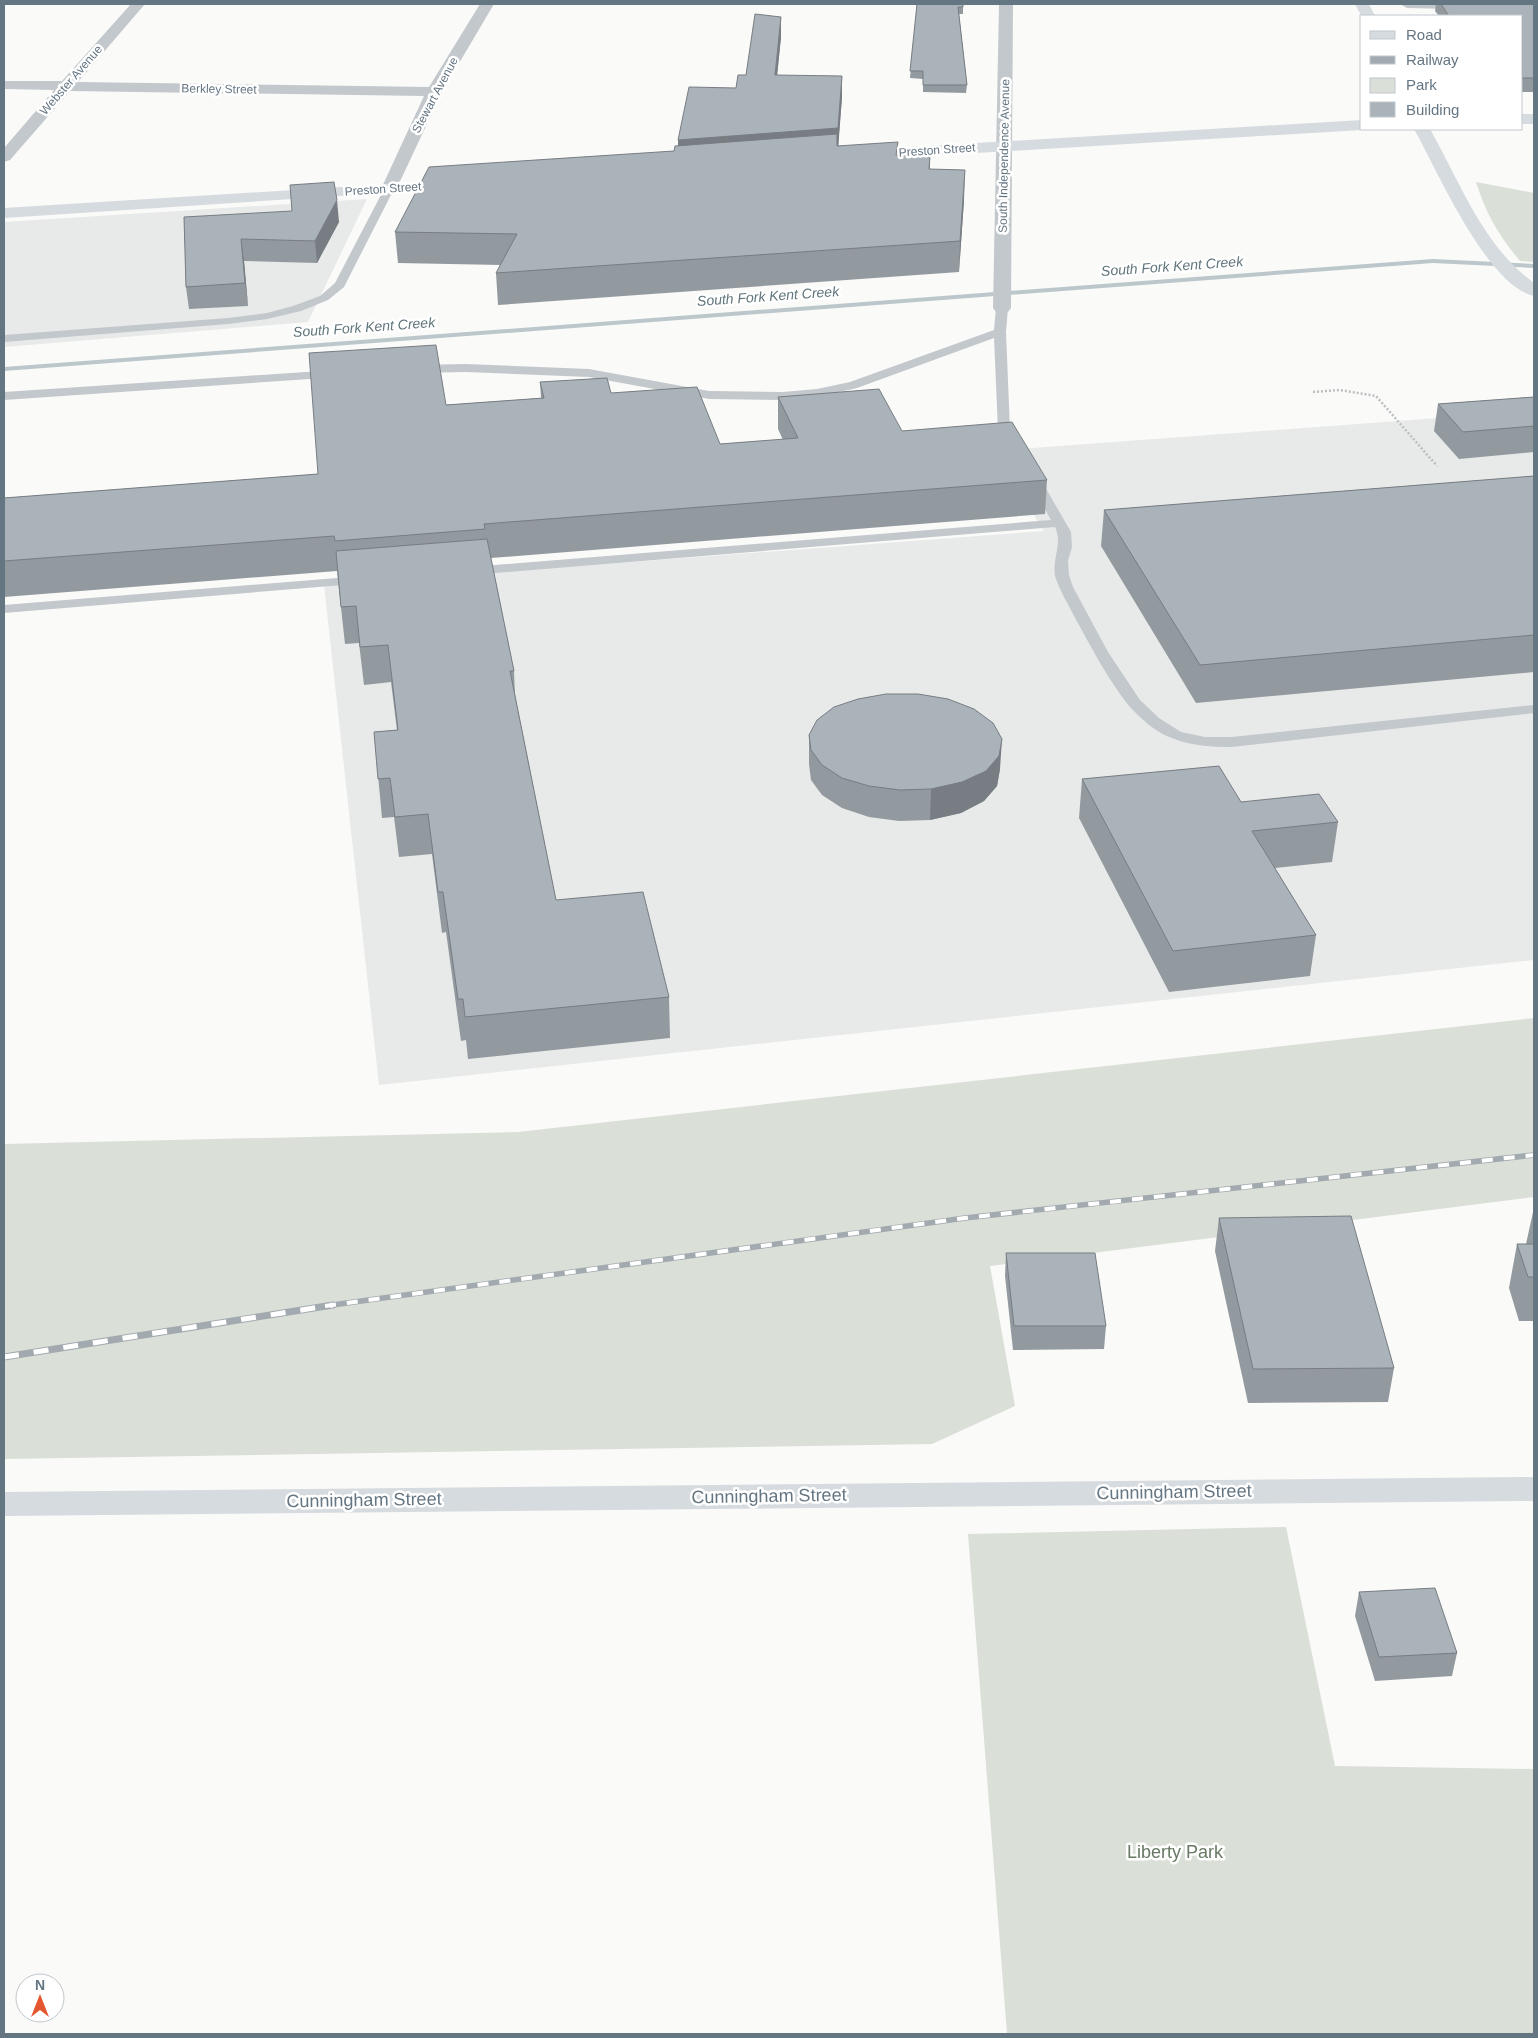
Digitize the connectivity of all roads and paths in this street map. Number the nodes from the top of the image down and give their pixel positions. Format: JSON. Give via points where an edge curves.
{"nodes":[{"id":1,"x":138,"y":4,"type":"edge"},
{"id":2,"x":487,"y":4,"type":"edge"},
{"id":3,"x":1006,"y":4,"type":"edge"},
{"id":4,"x":1407,"y":4,"type":"edge"},
{"id":5,"x":1534,"y":7,"type":"edge"},
{"id":6,"x":4,"y":85,"type":"edge"},
{"id":7,"x":65,"y":86,"type":"junction"},
{"id":8,"x":434,"y":92,"type":"junction"},
{"id":9,"x":1360,"y":125,"type":"edge"},
{"id":10,"x":1423,"y":130,"type":"edge"},
{"id":11,"x":1004,"y":145,"type":"junction"},
{"id":12,"x":845,"y":156,"type":"edge"},
{"id":13,"x":4,"y":157,"type":"edge"},
{"id":14,"x":468,"y":184,"type":"edge"},
{"id":15,"x":388,"y":189,"type":"junction"},
{"id":16,"x":4,"y":212,"type":"edge"},
{"id":17,"x":1527,"y":287,"type":"edge"},
{"id":18,"x":1002,"y":308,"type":"joint"},
{"id":19,"x":1000,"y":332,"type":"junction"},
{"id":20,"x":4,"y":339,"type":"edge"},
{"id":21,"x":401,"y":370,"type":"edge"},
{"id":22,"x":344,"y":374,"type":"edge"},
{"id":23,"x":1313,"y":392,"type":"dead end"},
{"id":24,"x":4,"y":396,"type":"edge"},
{"id":25,"x":1437,"y":466,"type":"dead end"},
{"id":26,"x":1059,"y":523,"type":"junction"},
{"id":27,"x":458,"y":572,"type":"edge"},
{"id":28,"x":379,"y":578,"type":"edge"},
{"id":29,"x":4,"y":609,"type":"edge"},
{"id":30,"x":1534,"y":709,"type":"edge"},
{"id":31,"x":1534,"y":1489,"type":"edge"},
{"id":32,"x":4,"y":1504,"type":"edge"}],
"edges":[{"from":1,"to":7,"type":"street","name":"Webster Avenue"},
{"from":2,"to":8,"type":"street","name":"Stewart Avenue"},
{"from":3,"to":11,"type":"street","name":"South Independence Avenue"},
{"from":4,"to":5,"type":"street"},
{"from":6,"to":7,"type":"street","name":"Berkley Street"},
{"from":7,"to":8,"type":"street","name":"Berkley Street"},
{"from":7,"to":13,"type":"street","name":"Webster Avenue"},
{"from":8,"to":15,"type":"street","name":"Stewart Avenue"},
{"from":9,"to":11,"type":"street","name":"Preston Street"},
{"from":10,"to":17,"type":"street","via":[[1487,246]]},
{"from":11,"to":12,"type":"street","name":"Preston Street"},
{"from":11,"to":18,"type":"street","name":"South Independence Avenue"},
{"from":14,"to":15,"type":"street","name":"Preston Street"},
{"from":15,"to":16,"type":"street","name":"Preston Street"},
{"from":15,"to":20,"type":"lane","via":[[340,285],[324,298],[297,309],[228,321]]},
{"from":18,"to":19,"type":"lane"},
{"from":19,"to":21,"type":"lane","via":[[853,385],[783,396],[708,395],[588,373],[466,368]]},
{"from":19,"to":26,"type":"lane","via":[[1004,430]]},
{"from":22,"to":24,"type":"lane"},
{"from":23,"to":25,"type":"path","via":[[1340,390],[1376,396]]},
{"from":26,"to":27,"type":"lane"},
{"from":26,"to":30,"type":"lane","via":[[1064,532],[1065,547],[1062,575],[1073,602],[1135,703],[1154,722],[1176,735],[1205,742],[1232,742]]},
{"from":28,"to":29,"type":"lane"},
{"from":31,"to":32,"type":"street","name":"Cunningham Street"}]}
